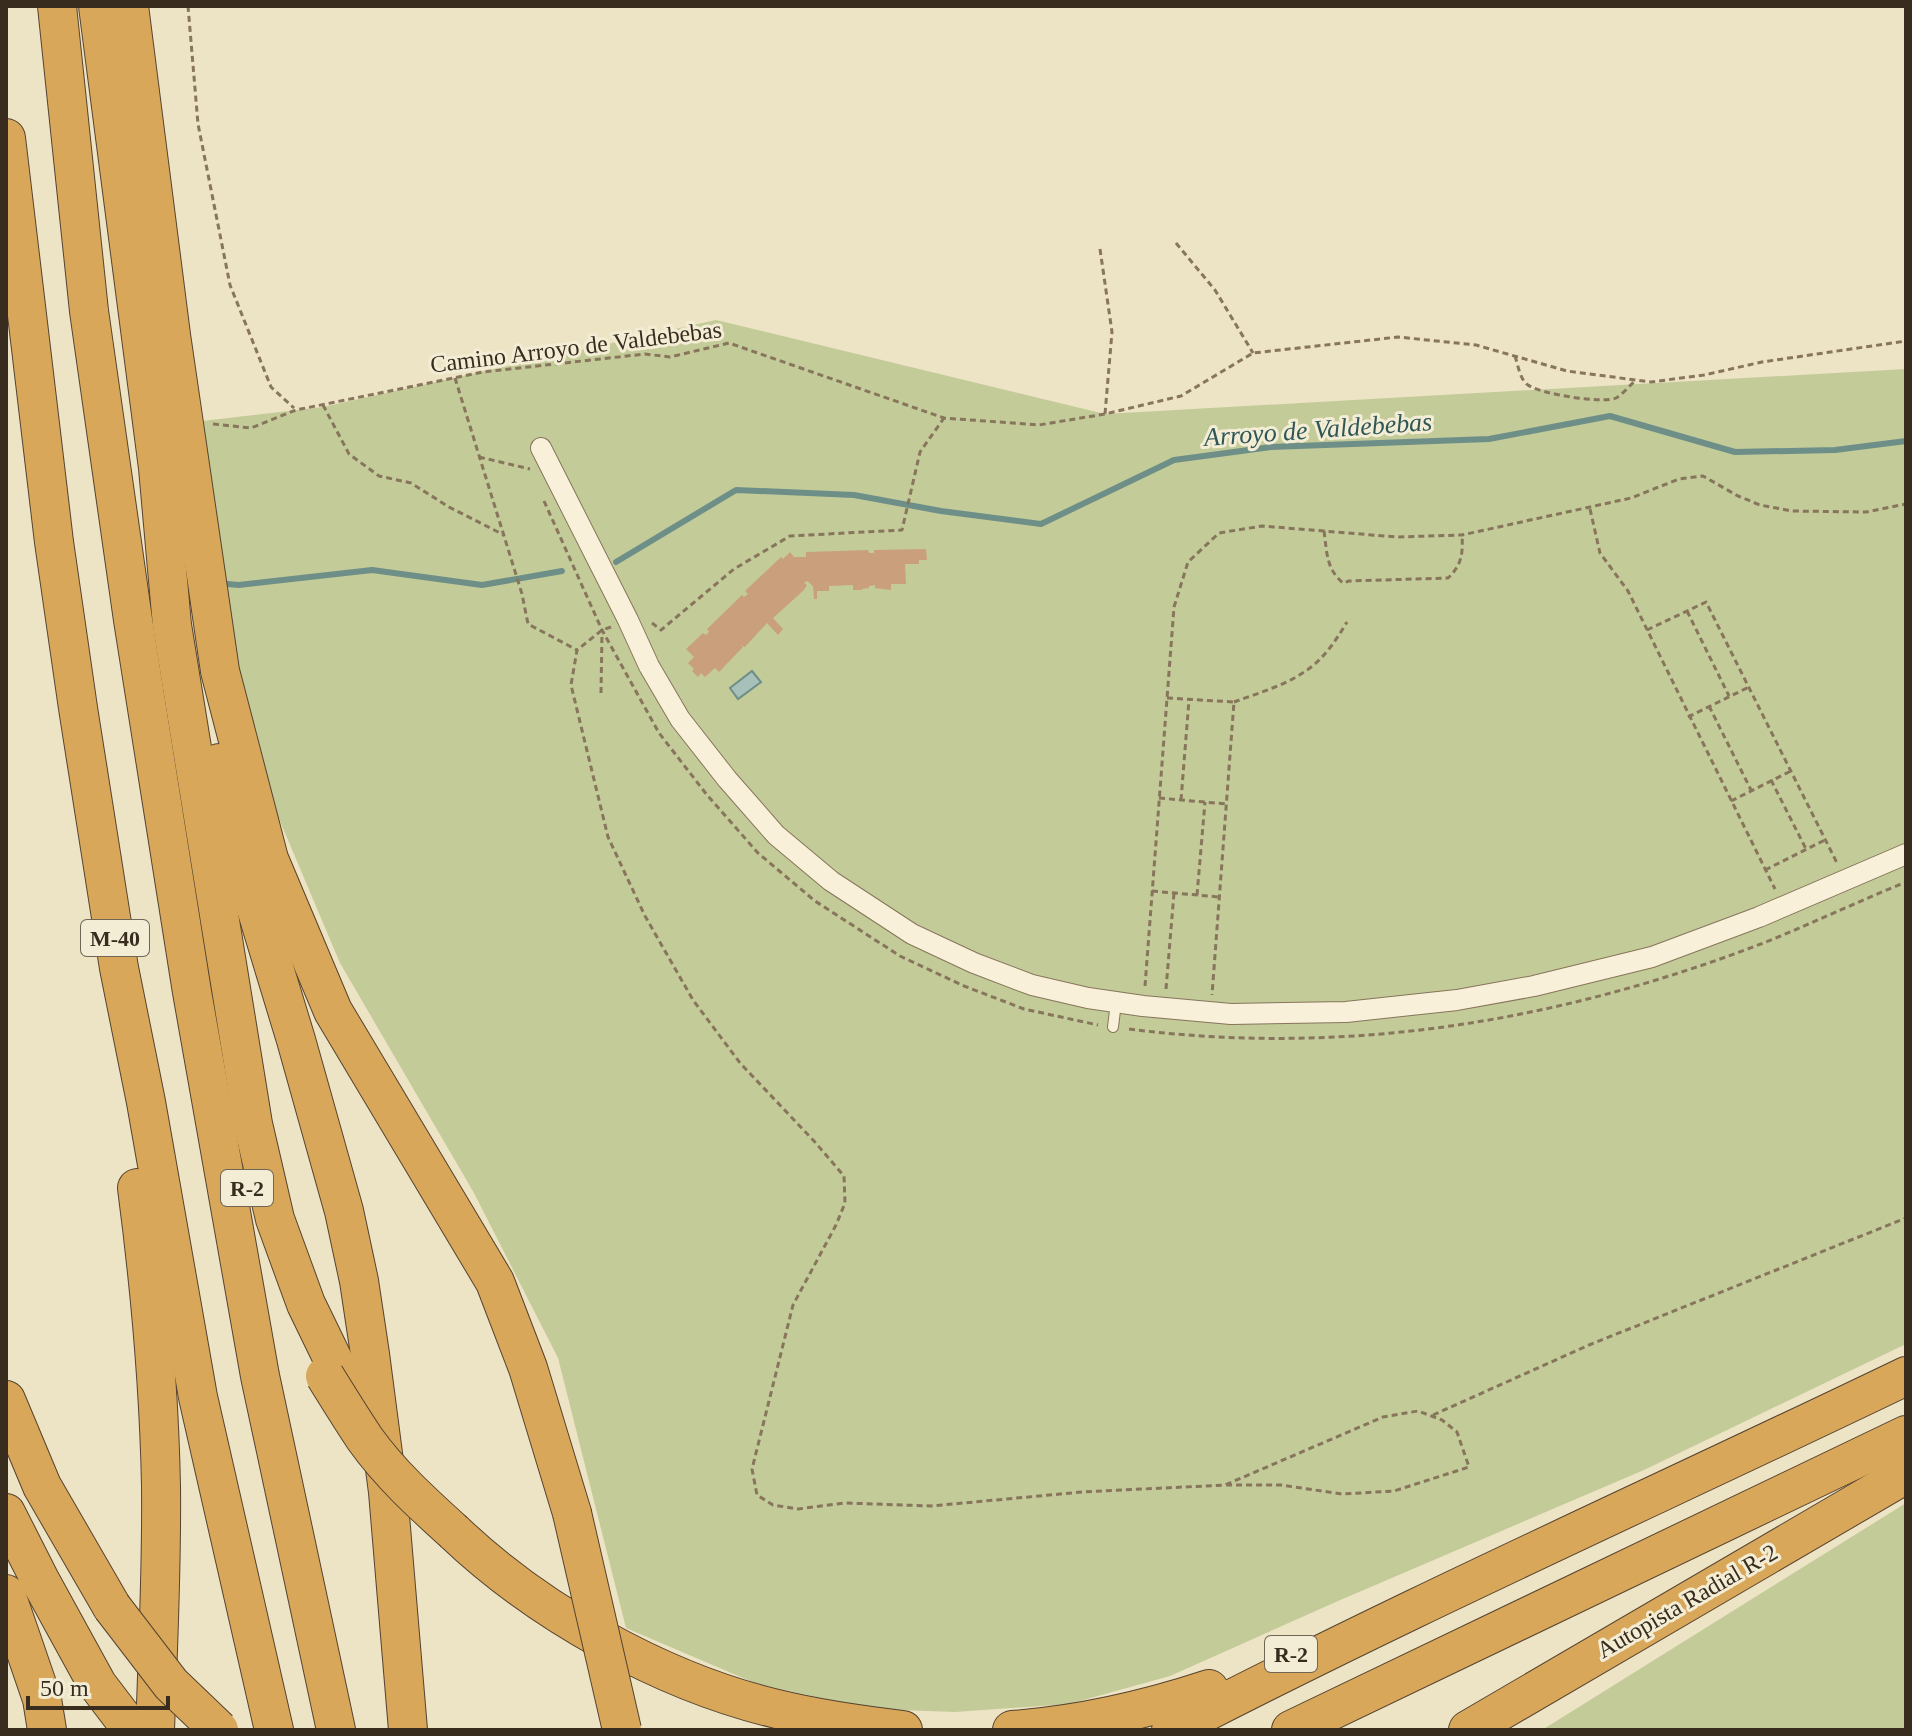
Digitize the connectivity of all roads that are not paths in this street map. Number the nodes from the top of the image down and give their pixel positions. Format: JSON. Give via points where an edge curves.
{"nodes":[{"id":1,"x":57,"y":6,"type":"edge"},
{"id":2,"x":98,"y":6,"type":"edge"},
{"id":3,"x":129,"y":6,"type":"edge"},
{"id":4,"x":6,"y":138,"type":"edge"},
{"id":5,"x":541,"y":448,"type":"dead end"},
{"id":6,"x":158,"y":468,"type":"junction"},
{"id":7,"x":1906,"y":854,"type":"edge"},
{"id":8,"x":119,"y":968,"type":"junction"},
{"id":9,"x":192,"y":992,"type":"junction"},
{"id":10,"x":1116,"y":1002,"type":"junction"},
{"id":11,"x":1113,"y":1027,"type":"dead end"},
{"id":12,"x":332,"y":1375,"type":"junction"},
{"id":13,"x":1906,"y":1376,"type":"edge"},
{"id":14,"x":6,"y":1400,"type":"edge"},
{"id":15,"x":1906,"y":1435,"type":"edge"},
{"id":16,"x":1906,"y":1474,"type":"edge"},
{"id":17,"x":6,"y":1513,"type":"edge"},
{"id":18,"x":1556,"y":1542,"type":"junction"},
{"id":19,"x":6,"y":1594,"type":"edge"},
{"id":20,"x":137,"y":1727,"type":"edge"},
{"id":21,"x":47,"y":1730,"type":"edge"},
{"id":22,"x":219,"y":1730,"type":"edge"},
{"id":23,"x":274,"y":1730,"type":"edge"},
{"id":24,"x":336,"y":1730,"type":"edge"},
{"id":25,"x":408,"y":1730,"type":"edge"},
{"id":26,"x":622,"y":1730,"type":"edge"},
{"id":27,"x":903,"y":1730,"type":"edge"},
{"id":28,"x":1012,"y":1730,"type":"edge"},
{"id":29,"x":1171,"y":1730,"type":"edge"},
{"id":30,"x":1291,"y":1730,"type":"edge"},
{"id":31,"x":1468,"y":1730,"type":"edge"}],
"edges":[{"from":1,"to":9,"type":"highway","number":"M-40","via":[[89,311]]},
{"from":2,"to":6,"type":"highway"},
{"from":3,"to":26,"type":"highway","bridge":true,"via":[[220,671],[269,859],[333,1011],[495,1282],[528,1368],[572,1513]]},
{"from":4,"to":8,"type":"highway","number":"M-40","via":[[54,542]]},
{"from":5,"to":10,"type":"street","via":[[680,719],[776,835],[831,881],[912,934],[1032,985]]},
{"from":6,"to":12,"type":"highway","via":[[172,625],[253,1124],[275,1219]]},
{"from":6,"to":25,"type":"highway","via":[[235,839],[344,1211],[359,1281],[388,1492]]},
{"from":7,"to":10,"type":"street","via":[[1652,957],[1534,986],[1346,1012],[1231,1014]]},
{"from":8,"to":20,"type":"highway","via":[[111,1015],[150,1298],[161,1488]]},
{"from":8,"to":23,"type":"highway","number":"M-40","via":[[198,1397]]},
{"from":9,"to":12,"type":"highway","number":"R-2","via":[[269,1257],[307,1345]]},
{"from":9,"to":24,"type":"highway","number":"M-40","via":[[260,1376]]},
{"from":10,"to":11,"type":"lane"},
{"from":12,"to":27,"type":"highway","number":"R-2","bridge":true,"via":[[365,1439],[409,1491],[472,1549],[579,1625],[704,1686],[773,1708]]},
{"from":13,"to":18,"type":"highway","number":"R-2"},
{"from":14,"to":22,"type":"highway","bridge":true,"via":[[42,1486],[112,1607],[171,1684]]},
{"from":15,"to":30,"type":"highway"},
{"from":16,"to":31,"type":"highway","name":"Autopista Radial R-2"},
{"from":17,"to":20,"type":"highway","via":[[97,1684]]},
{"from":18,"to":28,"type":"highway","number":"R-2","via":[[1532,1543],[1217,1686],[1105,1718]]},
{"from":18,"to":29,"type":"highway","number":"R-2"},
{"from":19,"to":21,"type":"highway","via":[[42,1699]]}]}
